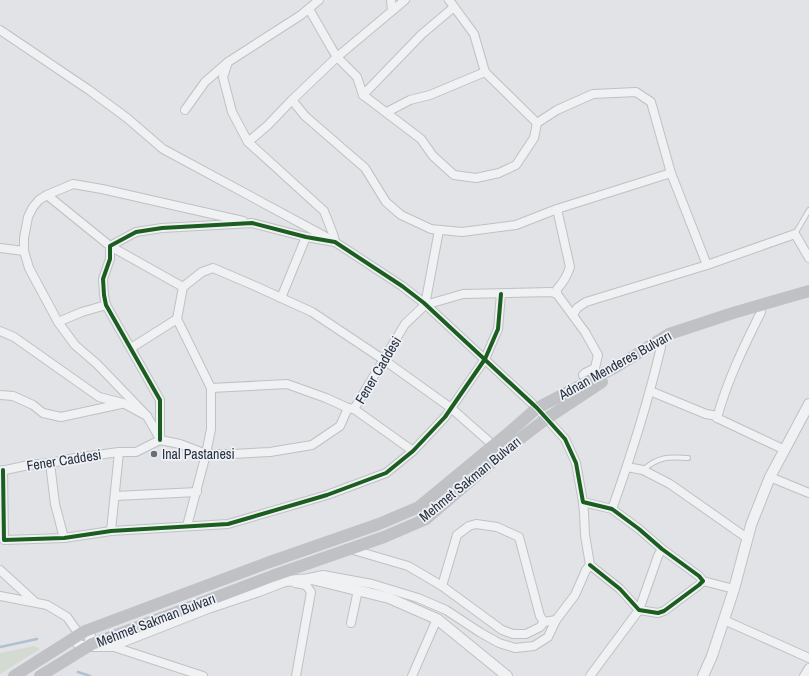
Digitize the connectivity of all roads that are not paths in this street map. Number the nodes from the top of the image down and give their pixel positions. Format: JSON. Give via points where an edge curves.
{"nodes":[{"id":1,"x":319,"y":0,"type":"edge"},
{"id":2,"x":391,"y":0,"type":"edge"},
{"id":3,"x":405,"y":0,"type":"edge"},
{"id":4,"x":452,"y":4,"type":"edge"},
{"id":5,"x":309,"y":9,"type":"junction"},
{"id":6,"x":392,"y":12,"type":"junction"},
{"id":7,"x":0,"y":30,"type":"edge"},
{"id":8,"x":337,"y":57,"type":"junction"},
{"id":9,"x":228,"y":62,"type":"junction"},
{"id":10,"x":485,"y":72,"type":"junction"},
{"id":11,"x":363,"y":95,"type":"junction"},
{"id":12,"x":292,"y":100,"type":"junction"},
{"id":13,"x":185,"y":110,"type":"dead end"},
{"id":14,"x":387,"y":112,"type":"junction"},
{"id":15,"x":537,"y":123,"type":"junction"},
{"id":16,"x":248,"y":142,"type":"junction"},
{"id":17,"x":671,"y":173,"type":"junction"},
{"id":18,"x":46,"y":195,"type":"junction"},
{"id":19,"x":557,"y":209,"type":"junction"},
{"id":20,"x":809,"y":210,"type":"edge"},
{"id":21,"x":252,"y":224,"type":"junction"},
{"id":22,"x":439,"y":230,"type":"junction"},
{"id":23,"x":795,"y":234,"type":"junction"},
{"id":24,"x":306,"y":237,"type":"junction"},
{"id":25,"x":335,"y":242,"type":"junction"},
{"id":26,"x":110,"y":246,"type":"junction"},
{"id":27,"x":0,"y":248,"type":"edge"},
{"id":28,"x":24,"y":250,"type":"junction"},
{"id":29,"x":809,"y":258,"type":"edge"},
{"id":30,"x":706,"y":265,"type":"junction"},
{"id":31,"x":183,"y":287,"type":"junction"},
{"id":32,"x":809,"y":291,"type":"edge"},
{"id":33,"x":501,"y":294,"type":"junction"},
{"id":34,"x":557,"y":294,"type":"junction"},
{"id":35,"x":281,"y":298,"type":"junction"},
{"id":36,"x":809,"y":300,"type":"edge"},
{"id":37,"x":106,"y":305,"type":"junction"},
{"id":38,"x":426,"y":305,"type":"junction"},
{"id":39,"x":761,"y":312,"type":"junction"},
{"id":40,"x":574,"y":315,"type":"junction"},
{"id":41,"x":177,"y":319,"type":"junction"},
{"id":42,"x":58,"y":322,"type":"junction"},
{"id":43,"x":0,"y":331,"type":"edge"},
{"id":44,"x":661,"y":347,"type":"junction"},
{"id":45,"x":131,"y":348,"type":"junction"},
{"id":46,"x":485,"y":358,"type":"junction"},
{"id":47,"x":384,"y":360,"type":"junction"},
{"id":48,"x":586,"y":382,"type":"junction"},
{"id":49,"x":211,"y":388,"type":"junction"},
{"id":50,"x":650,"y":390,"type":"junction"},
{"id":51,"x":0,"y":395,"type":"edge"},
{"id":52,"x":123,"y":403,"type":"junction"},
{"id":53,"x":809,"y":404,"type":"edge"},
{"id":54,"x":451,"y":408,"type":"junction"},
{"id":55,"x":537,"y":408,"type":"junction"},
{"id":56,"x":351,"y":409,"type":"junction"},
{"id":57,"x":147,"y":416,"type":"junction"},
{"id":58,"x":717,"y":418,"type":"junction"},
{"id":59,"x":546,"y":419,"type":"junction"},
{"id":60,"x":160,"y":440,"type":"junction"},
{"id":61,"x":493,"y":445,"type":"junction"},
{"id":62,"x":785,"y":450,"type":"junction"},
{"id":63,"x":413,"y":451,"type":"junction"},
{"id":64,"x":119,"y":452,"type":"junction"},
{"id":65,"x":206,"y":454,"type":"junction"},
{"id":66,"x":688,"y":458,"type":"dead end"},
{"id":67,"x":50,"y":463,"type":"junction"},
{"id":68,"x":628,"y":467,"type":"junction"},
{"id":69,"x":643,"y":470,"type":"junction"},
{"id":70,"x":2,"y":471,"type":"edge"},
{"id":71,"x":770,"y":477,"type":"junction"},
{"id":72,"x":197,"y":492,"type":"junction"},
{"id":73,"x":809,"y":494,"type":"edge"},
{"id":74,"x":115,"y":496,"type":"junction"},
{"id":75,"x":583,"y":502,"type":"junction"},
{"id":76,"x":612,"y":509,"type":"junction"},
{"id":77,"x":187,"y":526,"type":"junction"},
{"id":78,"x":111,"y":531,"type":"junction"},
{"id":79,"x":64,"y":538,"type":"junction"},
{"id":80,"x":748,"y":538,"type":"junction"},
{"id":81,"x":350,"y":549,"type":"junction"},
{"id":82,"x":662,"y":549,"type":"junction"},
{"id":83,"x":590,"y":565,"type":"junction"},
{"id":84,"x":0,"y":570,"type":"edge"},
{"id":85,"x":703,"y":580,"type":"junction"},
{"id":86,"x":285,"y":581,"type":"junction"},
{"id":87,"x":442,"y":586,"type":"junction"},
{"id":88,"x":734,"y":589,"type":"junction"},
{"id":89,"x":358,"y":590,"type":"junction"},
{"id":90,"x":0,"y":596,"type":"edge"},
{"id":91,"x":35,"y":603,"type":"junction"},
{"id":92,"x":639,"y":610,"type":"junction"},
{"id":93,"x":437,"y":619,"type":"junction"},
{"id":94,"x":556,"y":620,"type":"junction"},
{"id":95,"x":724,"y":620,"type":"junction"},
{"id":96,"x":544,"y":622,"type":"junction"},
{"id":97,"x":351,"y":623,"type":"dead end"},
{"id":98,"x":79,"y":634,"type":"junction"},
{"id":99,"x":88,"y":646,"type":"junction"},
{"id":100,"x":111,"y":646,"type":"junction"},
{"id":101,"x":809,"y":658,"type":"edge"},
{"id":102,"x":809,"y":668,"type":"edge"},
{"id":103,"x":14,"y":676,"type":"edge"},
{"id":104,"x":40,"y":676,"type":"edge"},
{"id":105,"x":203,"y":676,"type":"edge"},
{"id":106,"x":296,"y":676,"type":"edge"},
{"id":107,"x":412,"y":676,"type":"edge"},
{"id":108,"x":507,"y":676,"type":"edge"},
{"id":109,"x":590,"y":676,"type":"edge"},
{"id":110,"x":703,"y":676,"type":"edge"},
{"id":111,"x":804,"y":676,"type":"edge"}],
"edges":[{"from":1,"to":5,"type":"street"},
{"from":2,"to":6,"type":"street"},
{"from":3,"to":6,"type":"street"},
{"from":4,"to":10,"type":"street","via":[[474,34]]},
{"from":4,"to":11,"type":"street"},
{"from":5,"to":8,"type":"street"},
{"from":5,"to":9,"type":"street"},
{"from":6,"to":8,"type":"street"},
{"from":7,"to":25,"type":"street","via":[[89,90],[164,149]]},
{"from":8,"to":11,"type":"street","via":[[357,77]]},
{"from":8,"to":12,"type":"street"},
{"from":9,"to":13,"type":"street","via":[[205,82]]},
{"from":9,"to":16,"type":"street","via":[[223,77],[232,112]]},
{"from":10,"to":14,"type":"street","via":[[430,95],[410,100]]},
{"from":10,"to":15,"type":"street"},
{"from":11,"to":14,"type":"street"},
{"from":12,"to":16,"type":"street"},
{"from":12,"to":22,"type":"street","via":[[305,116],[365,168],[386,202],[401,215],[430,229]]},
{"from":14,"to":15,"type":"street","via":[[421,140],[433,156],[454,175],[476,178],[499,173],[516,165],[534,138]]},
{"from":15,"to":17,"type":"street","via":[[556,110],[593,94],[636,92],[651,102]]},
{"from":16,"to":25,"type":"street","via":[[324,211]]},
{"from":17,"to":19,"type":"street"},
{"from":17,"to":30,"type":"street"},
{"from":18,"to":21,"type":"street","via":[[74,184]]},
{"from":18,"to":26,"type":"street"},
{"from":18,"to":28,"type":"street","via":[[32,207],[28,217]]},
{"from":19,"to":22,"type":"street","via":[[516,225],[462,232]]},
{"from":19,"to":34,"type":"street","via":[[570,268]]},
{"from":20,"to":23,"type":"lane"},
{"from":21,"to":24,"type":"street"},
{"from":21,"to":26,"type":"street","via":[[162,228],[136,232]]},
{"from":22,"to":38,"type":"street"},
{"from":23,"to":29,"type":"street"},
{"from":23,"to":30,"type":"street"},
{"from":24,"to":25,"type":"street"},
{"from":24,"to":35,"type":"street"},
{"from":25,"to":38,"type":"street"},
{"from":26,"to":31,"type":"street"},
{"from":26,"to":37,"type":"street","via":[[110,258],[103,279]]},
{"from":27,"to":28,"type":"street"},
{"from":28,"to":42,"type":"street","via":[[29,268]]},
{"from":30,"to":40,"type":"street","via":[[586,302],[577,308]]},
{"from":31,"to":35,"type":"street","via":[[202,272],[213,268]]},
{"from":31,"to":41,"type":"street"},
{"from":32,"to":48,"type":"main road","name":"Adnan Menderes Bulvarı","via":[[669,334],[616,367]]},
{"from":33,"to":34,"type":"street"},
{"from":33,"to":38,"type":"street","via":[[463,294]]},
{"from":33,"to":46,"type":"street","via":[[498,329]]},
{"from":34,"to":40,"type":"street"},
{"from":35,"to":47,"type":"street","via":[[312,312]]},
{"from":36,"to":39,"type":"main road","name":"Adnan Menderes Bulvarı"},
{"from":37,"to":42,"type":"street"},
{"from":37,"to":45,"type":"street"},
{"from":38,"to":46,"type":"street"},
{"from":38,"to":47,"type":"street","name":"Fener Caddesi","via":[[405,324]]},
{"from":39,"to":44,"type":"main road","name":"Adnan Menderes Bulvarı","via":[[734,317],[672,340]]},
{"from":39,"to":58,"type":"street","via":[[741,351]]},
{"from":40,"to":48,"type":"street","via":[[598,355],[595,368],[583,375]]},
{"from":41,"to":45,"type":"street"},
{"from":41,"to":49,"type":"street"},
{"from":42,"to":57,"type":"street","via":[[75,345]]},
{"from":43,"to":52,"type":"street","via":[[14,337],[99,398]]},
{"from":44,"to":50,"type":"street"},
{"from":44,"to":59,"type":"main road","name":"Adnan Menderes Bulvarı","via":[[619,370]]},
{"from":45,"to":60,"type":"street","via":[[160,400]]},
{"from":46,"to":54,"type":"street"},
{"from":46,"to":55,"type":"street"},
{"from":47,"to":54,"type":"street"},
{"from":47,"to":56,"type":"street","name":"Fener Caddesi"},
{"from":48,"to":55,"type":"main road","name":"Adnan Menderes Bulvarı"},
{"from":49,"to":56,"type":"street","via":[[287,384]]},
{"from":49,"to":65,"type":"street","via":[[211,429]]},
{"from":50,"to":58,"type":"street"},
{"from":50,"to":68,"type":"street"},
{"from":51,"to":52,"type":"street","via":[[13,396],[33,405],[43,413],[61,417]]},
{"from":52,"to":57,"type":"street"},
{"from":53,"to":62,"type":"street"},
{"from":54,"to":61,"type":"street"},
{"from":54,"to":63,"type":"street"},
{"from":55,"to":59,"type":"street"},
{"from":55,"to":61,"type":"main road","name":"Mehmet Sakman Bulvarı"},
{"from":56,"to":63,"type":"street"},
{"from":56,"to":65,"type":"street","name":"Fener Caddesi","via":[[340,426],[312,445],[270,452]]},
{"from":57,"to":60,"type":"street"},
{"from":58,"to":62,"type":"street"},
{"from":59,"to":75,"type":"street","via":[[565,440],[576,463]]},
{"from":59,"to":81,"type":"main road","name":"Mehmet Sakman Bulvarı","via":[[426,519]]},
{"from":60,"to":64,"type":"street","name":"Fener Caddesi","via":[[136,452]]},
{"from":60,"to":65,"type":"street","name":"Fener Caddesi"},
{"from":61,"to":98,"type":"main road","name":"Mehmet Sakman Bulvarı","via":[[419,507]]},
{"from":62,"to":71,"type":"street"},
{"from":63,"to":77,"type":"street","via":[[386,473],[327,495],[228,524]]},
{"from":64,"to":67,"type":"street","name":"Fener Caddesi"},
{"from":64,"to":74,"type":"street"},
{"from":65,"to":72,"type":"street"},
{"from":66,"to":69,"type":"lane","via":[[667,457],[652,462]]},
{"from":67,"to":70,"type":"street","name":"Fener Caddesi"},
{"from":67,"to":79,"type":"street","via":[[54,504]]},
{"from":68,"to":69,"type":"street"},
{"from":68,"to":76,"type":"street"},
{"from":69,"to":80,"type":"street","via":[[670,484]]},
{"from":70,"to":79,"type":"street","via":[[4,540]]},
{"from":71,"to":73,"type":"street"},
{"from":71,"to":80,"type":"street"},
{"from":72,"to":74,"type":"street"},
{"from":72,"to":77,"type":"street"},
{"from":74,"to":78,"type":"street"},
{"from":75,"to":76,"type":"street"},
{"from":75,"to":83,"type":"street","via":[[584,535]]},
{"from":76,"to":82,"type":"street"},
{"from":77,"to":78,"type":"street"},
{"from":78,"to":79,"type":"street"},
{"from":80,"to":88,"type":"street"},
{"from":81,"to":87,"type":"street","via":[[408,566]]},
{"from":81,"to":99,"type":"main road","name":"Mehmet Sakman Bulvarı"},
{"from":82,"to":85,"type":"street"},
{"from":82,"to":92,"type":"street"},
{"from":83,"to":92,"type":"street","via":[[620,589]]},
{"from":83,"to":94,"type":"street","via":[[575,595]]},
{"from":84,"to":91,"type":"street"},
{"from":85,"to":88,"type":"street"},
{"from":85,"to":92,"type":"street","via":[[664,611],[658,613]]},
{"from":86,"to":89,"type":"street","via":[[312,579]]},
{"from":86,"to":94,"type":"street","via":[[323,575],[372,584],[418,598],[446,610],[481,633],[515,648],[534,646],[548,637]]},
{"from":86,"to":100,"type":"street"},
{"from":86,"to":106,"type":"street","via":[[306,585],[311,592]]},
{"from":87,"to":96,"type":"street","via":[[502,630],[513,634],[526,634]]},
{"from":87,"to":96,"type":"street","via":[[457,535],[476,524],[497,527],[519,536],[540,616]]},
{"from":88,"to":95,"type":"street"},
{"from":89,"to":93,"type":"street","via":[[389,598]]},
{"from":89,"to":97,"type":"street"},
{"from":90,"to":91,"type":"street"},
{"from":91,"to":98,"type":"street","via":[[47,605],[67,617]]},
{"from":92,"to":109,"type":"street"},
{"from":93,"to":107,"type":"street"},
{"from":93,"to":108,"type":"street"},
{"from":94,"to":96,"type":"street"},
{"from":95,"to":101,"type":"street"},
{"from":95,"to":110,"type":"street"},
{"from":98,"to":99,"type":"street","name":"Mehmet Sakman Bulvarı","via":[[86,633],[90,636]]},
{"from":98,"to":103,"type":"main road"},
{"from":99,"to":100,"type":"street"},
{"from":99,"to":104,"type":"main road"},
{"from":100,"to":105,"type":"street"},
{"from":102,"to":111,"type":"street"}]}
